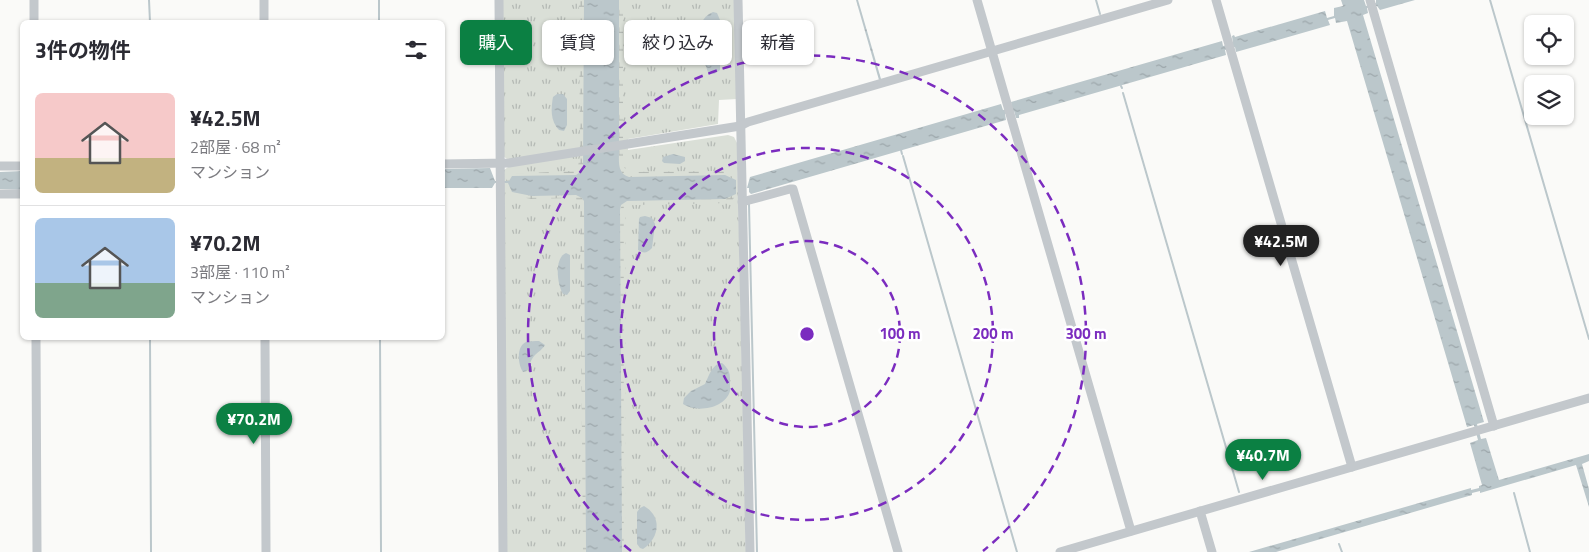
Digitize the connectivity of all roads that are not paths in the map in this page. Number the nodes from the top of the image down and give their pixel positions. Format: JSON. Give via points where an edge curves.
{"nodes":[{"id":1,"x":34,"y":0,"type":"edge"},
{"id":2,"x":264,"y":0,"type":"edge"},
{"id":3,"x":499,"y":0,"type":"edge"},
{"id":4,"x":738,"y":0,"type":"edge"},
{"id":5,"x":977,"y":0,"type":"edge"},
{"id":6,"x":1168,"y":0,"type":"edge"},
{"id":7,"x":1216,"y":0,"type":"edge"},
{"id":8,"x":1370,"y":0,"type":"edge"},
{"id":9,"x":34,"y":20,"type":"edge"},
{"id":10,"x":264,"y":20,"type":"edge"},
{"id":11,"x":992,"y":51,"type":"junction"},
{"id":12,"x":740,"y":126,"type":"junction"},
{"id":13,"x":500,"y":163,"type":"junction"},
{"id":14,"x":445,"y":164,"type":"edge"},
{"id":15,"x":0,"y":166,"type":"edge"},
{"id":16,"x":20,"y":166,"type":"edge"},
{"id":17,"x":0,"y":194,"type":"edge"},
{"id":18,"x":20,"y":194,"type":"edge"},
{"id":19,"x":742,"y":202,"type":"junction"},
{"id":20,"x":36,"y":340,"type":"edge"},
{"id":21,"x":265,"y":340,"type":"edge"},
{"id":22,"x":1589,"y":398,"type":"edge"},
{"id":23,"x":1494,"y":426,"type":"junction"},
{"id":24,"x":1352,"y":467,"type":"junction"},
{"id":25,"x":1200,"y":511,"type":"junction"},
{"id":26,"x":1131,"y":532,"type":"junction"},
{"id":27,"x":37,"y":552,"type":"edge"},
{"id":28,"x":266,"y":552,"type":"edge"},
{"id":29,"x":503,"y":552,"type":"edge"},
{"id":30,"x":750,"y":552,"type":"edge"},
{"id":31,"x":898,"y":552,"type":"edge"},
{"id":32,"x":1060,"y":552,"type":"edge"},
{"id":33,"x":1212,"y":552,"type":"edge"}],
"edges":[{"from":1,"to":9,"type":"street"},
{"from":2,"to":10,"type":"street"},
{"from":3,"to":13,"type":"street"},
{"from":4,"to":12,"type":"street"},
{"from":5,"to":11,"type":"street"},
{"from":6,"to":11,"type":"street"},
{"from":7,"to":24,"type":"street"},
{"from":8,"to":23,"type":"street"},
{"from":11,"to":12,"type":"street"},
{"from":11,"to":26,"type":"street"},
{"from":12,"to":13,"type":"street"},
{"from":12,"to":19,"type":"street"},
{"from":13,"to":14,"type":"street"},
{"from":13,"to":29,"type":"street"},
{"from":15,"to":16,"type":"street"},
{"from":17,"to":18,"type":"street"},
{"from":19,"to":30,"type":"street"},
{"from":19,"to":31,"type":"street","via":[[793,190]]},
{"from":20,"to":27,"type":"street"},
{"from":21,"to":28,"type":"street"},
{"from":22,"to":23,"type":"street"},
{"from":23,"to":24,"type":"street"},
{"from":24,"to":25,"type":"street"},
{"from":25,"to":26,"type":"street"},
{"from":25,"to":33,"type":"street"},
{"from":26,"to":32,"type":"street"}]}
